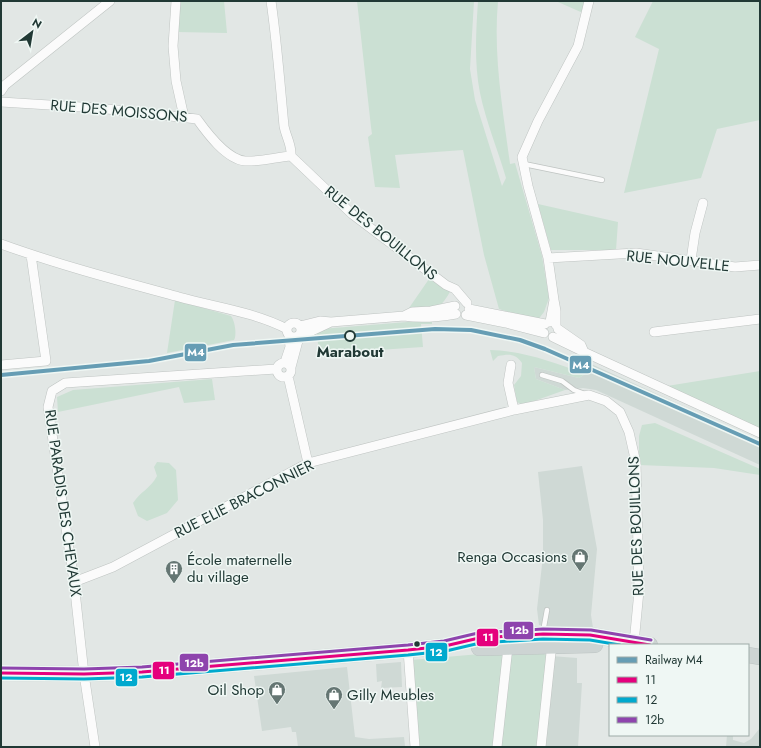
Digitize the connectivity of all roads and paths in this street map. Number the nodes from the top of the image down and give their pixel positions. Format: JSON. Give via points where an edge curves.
{"nodes":[{"id":1,"x":110,"y":1,"type":"edge"},
{"id":2,"x":176,"y":1,"type":"edge"},
{"id":3,"x":272,"y":1,"type":"edge"},
{"id":4,"x":589,"y":1,"type":"edge"},
{"id":5,"x":1,"y":91,"type":"edge"},
{"id":6,"x":1,"y":102,"type":"edge"},
{"id":7,"x":184,"y":117,"type":"junction"},
{"id":8,"x":291,"y":156,"type":"junction"},
{"id":9,"x":524,"y":164,"type":"junction"},
{"id":10,"x":602,"y":180,"type":"dead end"},
{"id":11,"x":703,"y":203,"type":"dead end"},
{"id":12,"x":1,"y":244,"type":"edge"},
{"id":13,"x":31,"y":255,"type":"junction"},
{"id":14,"x":548,"y":258,"type":"junction"},
{"id":15,"x":691,"y":260,"type":"junction"},
{"id":16,"x":760,"y":265,"type":"edge"},
{"id":17,"x":462,"y":308,"type":"junction"},
{"id":18,"x":760,"y":319,"type":"edge"},
{"id":19,"x":331,"y":322,"type":"junction"},
{"id":20,"x":300,"y":326,"type":"junction"},
{"id":21,"x":551,"y":328,"type":"junction"},
{"id":22,"x":654,"y":332,"type":"dead end"},
{"id":23,"x":292,"y":334,"type":"junction"},
{"id":24,"x":1,"y":365,"type":"edge"},
{"id":25,"x":511,"y":365,"type":"dead end"},
{"id":26,"x":276,"y":368,"type":"junction"},
{"id":27,"x":288,"y":368,"type":"junction"},
{"id":28,"x":542,"y":375,"type":"dead end"},
{"id":29,"x":589,"y":396,"type":"junction"},
{"id":30,"x":514,"y":410,"type":"junction"},
{"id":31,"x":620,"y":412,"type":"joint"},
{"id":32,"x":760,"y":433,"type":"edge"},
{"id":33,"x":308,"y":464,"type":"junction"},
{"id":34,"x":74,"y":582,"type":"junction"},
{"id":35,"x":547,"y":610,"type":"dead end"},
{"id":36,"x":549,"y":638,"type":"junction"},
{"id":37,"x":634,"y":643,"type":"junction"},
{"id":38,"x":642,"y":644,"type":"edge"},
{"id":39,"x":445,"y":646,"type":"junction"},
{"id":40,"x":508,"y":647,"type":"junction"},
{"id":41,"x":408,"y":650,"type":"junction"},
{"id":42,"x":749,"y":655,"type":"edge"},
{"id":43,"x":760,"y":657,"type":"edge"},
{"id":44,"x":1,"y":673,"type":"edge"},
{"id":45,"x":84,"y":674,"type":"junction"},
{"id":46,"x":95,"y":747,"type":"edge"},
{"id":47,"x":415,"y":747,"type":"edge"},
{"id":48,"x":497,"y":747,"type":"edge"},
{"id":49,"x":541,"y":747,"type":"edge"}],
"edges":[{"from":1,"to":5,"type":"street","via":[[5,85]]},
{"from":2,"to":7,"type":"street","via":[[173,46],[175,74]]},
{"from":3,"to":8,"type":"street","via":[[285,129],[292,147]]},
{"from":4,"to":9,"type":"street","via":[[578,46],[522,156]]},
{"from":6,"to":7,"type":"street","name":"RUE DES MOISSONS"},
{"from":7,"to":8,"type":"street","name":"RUE DES MOISSONS","via":[[197,119],[208,134],[237,159],[246,161]]},
{"from":8,"to":17,"type":"street","name":"RUE DES BOUILLONS","via":[[352,214],[446,285]]},
{"from":9,"to":10,"type":"lane"},
{"from":9,"to":14,"type":"street"},
{"from":11,"to":15,"type":"street"},
{"from":12,"to":13,"type":"street"},
{"from":13,"to":23,"type":"street","via":[[272,321]]},
{"from":13,"to":24,"type":"street","via":[[46,362]]},
{"from":14,"to":15,"type":"street","name":"RUE NOUVELLE","via":[[636,254]]},
{"from":14,"to":21,"type":"street","via":[[556,312]]},
{"from":15,"to":16,"type":"street","name":"RUE NOUVELLE","via":[[735,267]]},
{"from":17,"to":19,"type":"street"},
{"from":17,"to":21,"type":"street","via":[[506,322]]},
{"from":18,"to":22,"type":"street"},
{"from":19,"to":20,"type":"street","via":[[320,321]]},
{"from":19,"to":23,"type":"street"},
{"from":20,"to":23,"type":"street","via":[[302,333]]},
{"from":20,"to":23,"type":"street","via":[[296,323],[291,324]]},
{"from":21,"to":32,"type":"street","via":[[584,352]]},
{"from":23,"to":27,"type":"street"},
{"from":25,"to":30,"type":"street","via":[[508,383]]},
{"from":26,"to":27,"type":"street","via":[[281,363]]},
{"from":26,"to":27,"type":"street","via":[[281,377]]},
{"from":26,"to":34,"type":"street","name":"RUE PARADIS DES CHEVAUX","via":[[65,383],[52,391],[48,407]]},
{"from":27,"to":33,"type":"street"},
{"from":28,"to":29,"type":"lane","via":[[562,381],[574,390]]},
{"from":29,"to":30,"type":"street","name":"RUE ELIE BRACONNIER"},
{"from":29,"to":31,"type":"street","name":"RUE ELIE BRACONNIER","via":[[606,401]]},
{"from":30,"to":33,"type":"street","name":"RUE ELIE BRACONNIER"},
{"from":31,"to":37,"type":"street","name":"RUE DES BOUILLONS","via":[[629,432],[636,463],[639,591]]},
{"from":33,"to":34,"type":"street","name":"RUE ELIE BRACONNIER","via":[[113,567]]},
{"from":34,"to":45,"type":"street","name":"RUE PARADIS DES CHEVAUX"},
{"from":35,"to":36,"type":"lane"},
{"from":36,"to":37,"type":"main road","via":[[590,635]]},
{"from":36,"to":39,"type":"main road","via":[[479,638]]},
{"from":36,"to":40,"type":"main road"},
{"from":36,"to":49,"type":"street"},
{"from":37,"to":38,"type":"main road"},
{"from":39,"to":40,"type":"main road"},
{"from":39,"to":41,"type":"main road"},
{"from":40,"to":48,"type":"street"},
{"from":41,"to":45,"type":"main road","via":[[142,672]]},
{"from":41,"to":47,"type":"street"},
{"from":42,"to":43,"type":"main road"},
{"from":44,"to":45,"type":"main road"},
{"from":45,"to":46,"type":"street","name":"RUE PARADIS DES CHEVAUX"}]}
